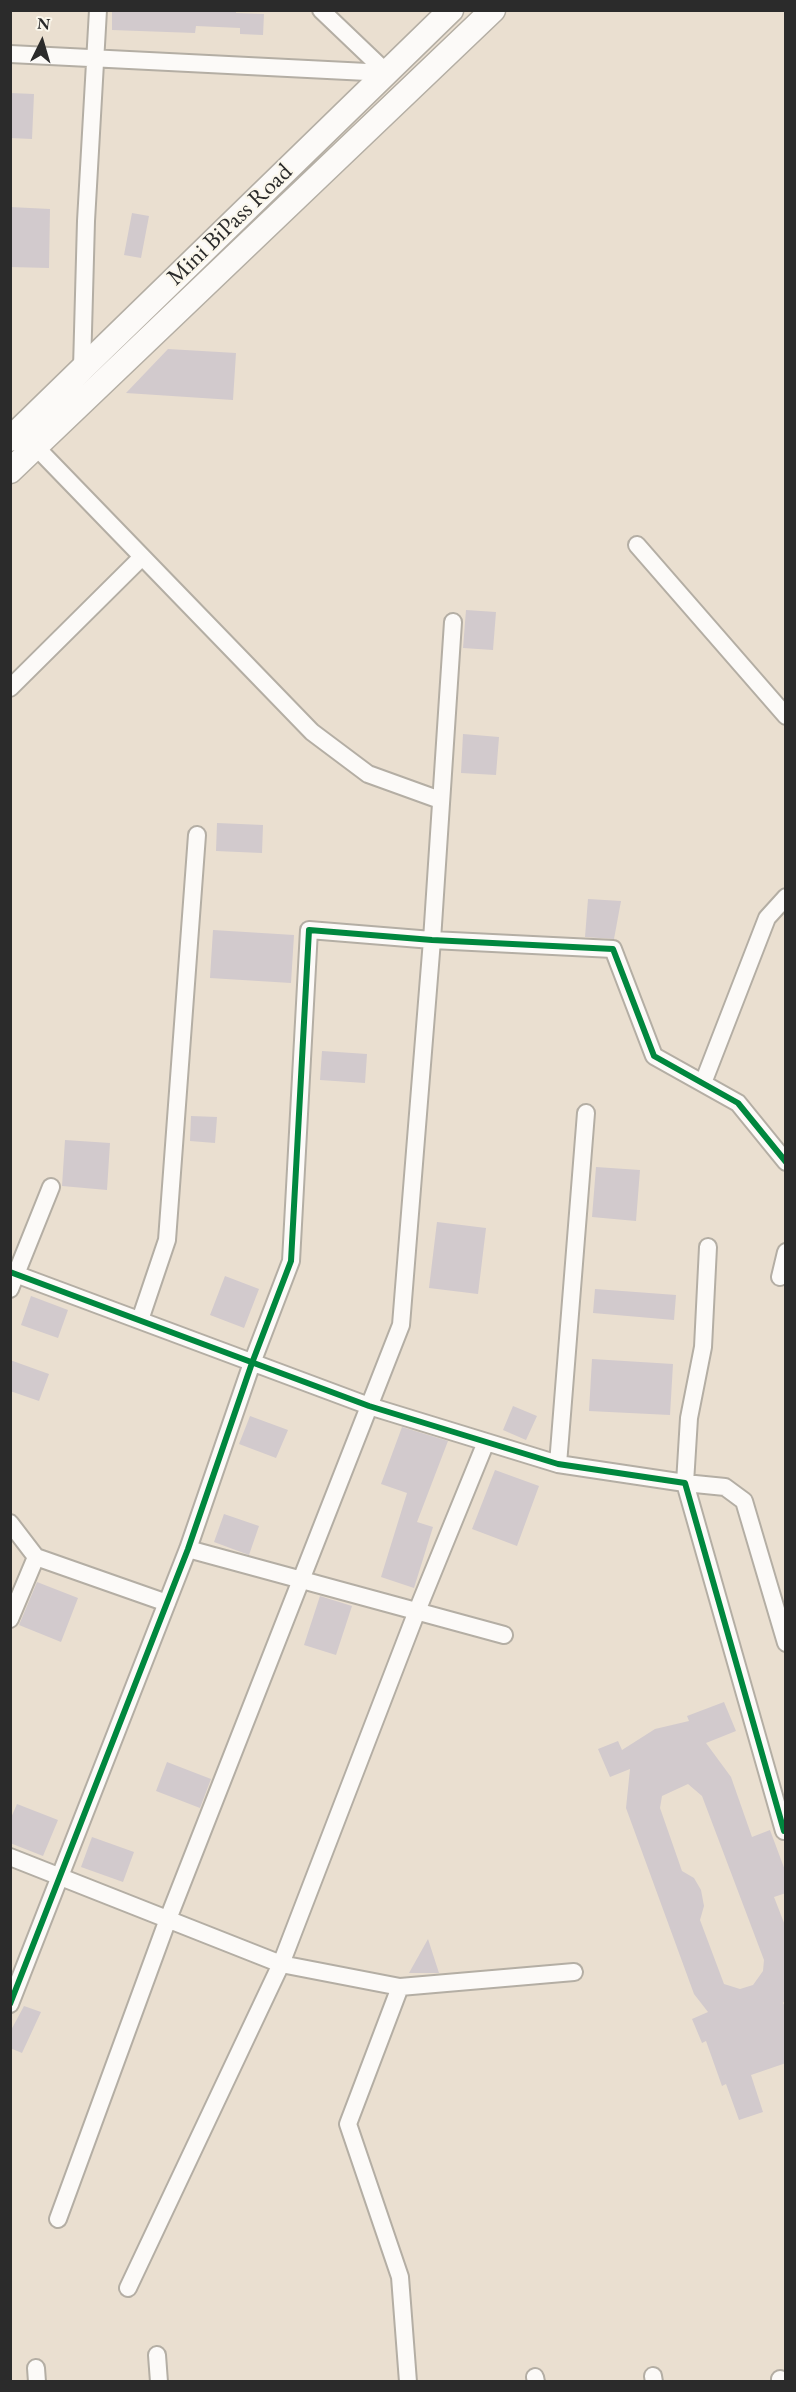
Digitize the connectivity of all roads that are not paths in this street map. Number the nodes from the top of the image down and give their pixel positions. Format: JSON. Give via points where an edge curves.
{"nodes":[{"id":1,"x":98,"y":10,"type":"edge"},
{"id":2,"x":321,"y":10,"type":"edge"},
{"id":3,"x":451,"y":10,"type":"edge"},
{"id":4,"x":492,"y":10,"type":"edge"},
{"id":5,"x":10,"y":54,"type":"edge"},
{"id":6,"x":95,"y":58,"type":"junction"},
{"id":7,"x":387,"y":73,"type":"junction"},
{"id":8,"x":406,"y":93,"type":"junction"},
{"id":9,"x":82,"y":368,"type":"junction"},
{"id":10,"x":10,"y":440,"type":"edge"},
{"id":11,"x":36,"y":447,"type":"junction"},
{"id":12,"x":10,"y":471,"type":"edge"},
{"id":13,"x":637,"y":545,"type":"dead end"},
{"id":14,"x":142,"y":557,"type":"junction"},
{"id":15,"x":453,"y":622,"type":"dead end"},
{"id":16,"x":10,"y":688,"type":"edge"},
{"id":17,"x":786,"y":716,"type":"edge"},
{"id":18,"x":440,"y":800,"type":"junction"},
{"id":19,"x":197,"y":835,"type":"dead end"},
{"id":20,"x":786,"y":897,"type":"edge"},
{"id":21,"x":432,"y":940,"type":"junction"},
{"id":22,"x":703,"y":1083,"type":"junction"},
{"id":23,"x":586,"y":1113,"type":"dead end"},
{"id":24,"x":786,"y":1162,"type":"edge"},
{"id":25,"x":51,"y":1187,"type":"dead end"},
{"id":26,"x":708,"y":1247,"type":"dead end"},
{"id":27,"x":786,"y":1252,"type":"edge"},
{"id":28,"x":780,"y":1277,"type":"dead end"},
{"id":29,"x":13,"y":1278,"type":"edge"},
{"id":30,"x":140,"y":1320,"type":"junction"},
{"id":31,"x":252,"y":1363,"type":"junction"},
{"id":32,"x":369,"y":1406,"type":"junction"},
{"id":33,"x":486,"y":1442,"type":"junction"},
{"id":34,"x":558,"y":1464,"type":"junction"},
{"id":35,"x":685,"y":1483,"type":"junction"},
{"id":36,"x":10,"y":1523,"type":"edge"},
{"id":37,"x":188,"y":1549,"type":"junction"},
{"id":38,"x":36,"y":1557,"type":"junction"},
{"id":39,"x":301,"y":1580,"type":"junction"},
{"id":40,"x":167,"y":1603,"type":"junction"},
{"id":41,"x":417,"y":1611,"type":"junction"},
{"id":42,"x":10,"y":1619,"type":"edge"},
{"id":43,"x":504,"y":1635,"type":"dead end"},
{"id":44,"x":786,"y":1642,"type":"edge"},
{"id":45,"x":784,"y":1831,"type":"edge"},
{"id":46,"x":10,"y":1857,"type":"edge"},
{"id":47,"x":59,"y":1875,"type":"junction"},
{"id":48,"x":168,"y":1919,"type":"junction"},
{"id":49,"x":281,"y":1964,"type":"junction"},
{"id":50,"x":574,"y":1972,"type":"dead end"},
{"id":51,"x":400,"y":1987,"type":"junction"},
{"id":52,"x":10,"y":2004,"type":"edge"},
{"id":53,"x":58,"y":2219,"type":"dead end"},
{"id":54,"x":128,"y":2288,"type":"dead end"},
{"id":55,"x":157,"y":2355,"type":"dead end"},
{"id":56,"x":159,"y":2382,"type":"edge"},
{"id":57,"x":408,"y":2382,"type":"edge"}],
"edges":[{"from":1,"to":6,"type":"street"},
{"from":2,"to":7,"type":"street"},
{"from":3,"to":7,"type":"main road","name":"Mini BiPass Road"},
{"from":4,"to":8,"type":"main road"},
{"from":5,"to":6,"type":"street"},
{"from":6,"to":7,"type":"street"},
{"from":6,"to":9,"type":"street"},
{"from":7,"to":8,"type":"street"},
{"from":7,"to":9,"type":"main road","name":"Mini BiPass Road"},
{"from":8,"to":11,"type":"main road"},
{"from":9,"to":10,"type":"main road","name":"Mini BiPass Road"},
{"from":11,"to":12,"type":"main road"},
{"from":11,"to":14,"type":"street"},
{"from":13,"to":17,"type":"street"},
{"from":14,"to":16,"type":"street"},
{"from":14,"to":18,"type":"street","via":[[312,732],[368,774]]},
{"from":15,"to":18,"type":"street"},
{"from":18,"to":21,"type":"street"},
{"from":19,"to":30,"type":"street","via":[[167,1240]]},
{"from":20,"to":22,"type":"street","via":[[767,918]]},
{"from":21,"to":22,"type":"street","via":[[613,949],[654,1056]]},
{"from":21,"to":31,"type":"street","via":[[309,930],[291,1261]]},
{"from":21,"to":32,"type":"street","via":[[401,1324]]},
{"from":22,"to":24,"type":"street","via":[[738,1103]]},
{"from":23,"to":34,"type":"street"},
{"from":25,"to":29,"type":"street"},
{"from":26,"to":35,"type":"street","via":[[703,1347],[689,1418]]},
{"from":27,"to":28,"type":"street"},
{"from":29,"to":30,"type":"street"},
{"from":30,"to":31,"type":"street"},
{"from":31,"to":32,"type":"street"},
{"from":31,"to":37,"type":"street"},
{"from":32,"to":33,"type":"street"},
{"from":32,"to":39,"type":"street"},
{"from":33,"to":34,"type":"street"},
{"from":33,"to":41,"type":"street"},
{"from":34,"to":35,"type":"street"},
{"from":35,"to":44,"type":"street","via":[[725,1486],[744,1501]]},
{"from":35,"to":45,"type":"street"},
{"from":36,"to":38,"type":"street"},
{"from":37,"to":39,"type":"street"},
{"from":37,"to":40,"type":"street"},
{"from":38,"to":40,"type":"street"},
{"from":38,"to":42,"type":"street"},
{"from":39,"to":41,"type":"street"},
{"from":39,"to":48,"type":"street"},
{"from":40,"to":47,"type":"street"},
{"from":41,"to":43,"type":"street"},
{"from":41,"to":49,"type":"street"},
{"from":46,"to":47,"type":"street"},
{"from":47,"to":48,"type":"street"},
{"from":47,"to":52,"type":"street"},
{"from":48,"to":49,"type":"street"},
{"from":48,"to":53,"type":"street"},
{"from":49,"to":51,"type":"street"},
{"from":49,"to":54,"type":"street"},
{"from":50,"to":51,"type":"street"},
{"from":51,"to":57,"type":"street","via":[[348,2124],[400,2277]]},
{"from":55,"to":56,"type":"street"}]}
